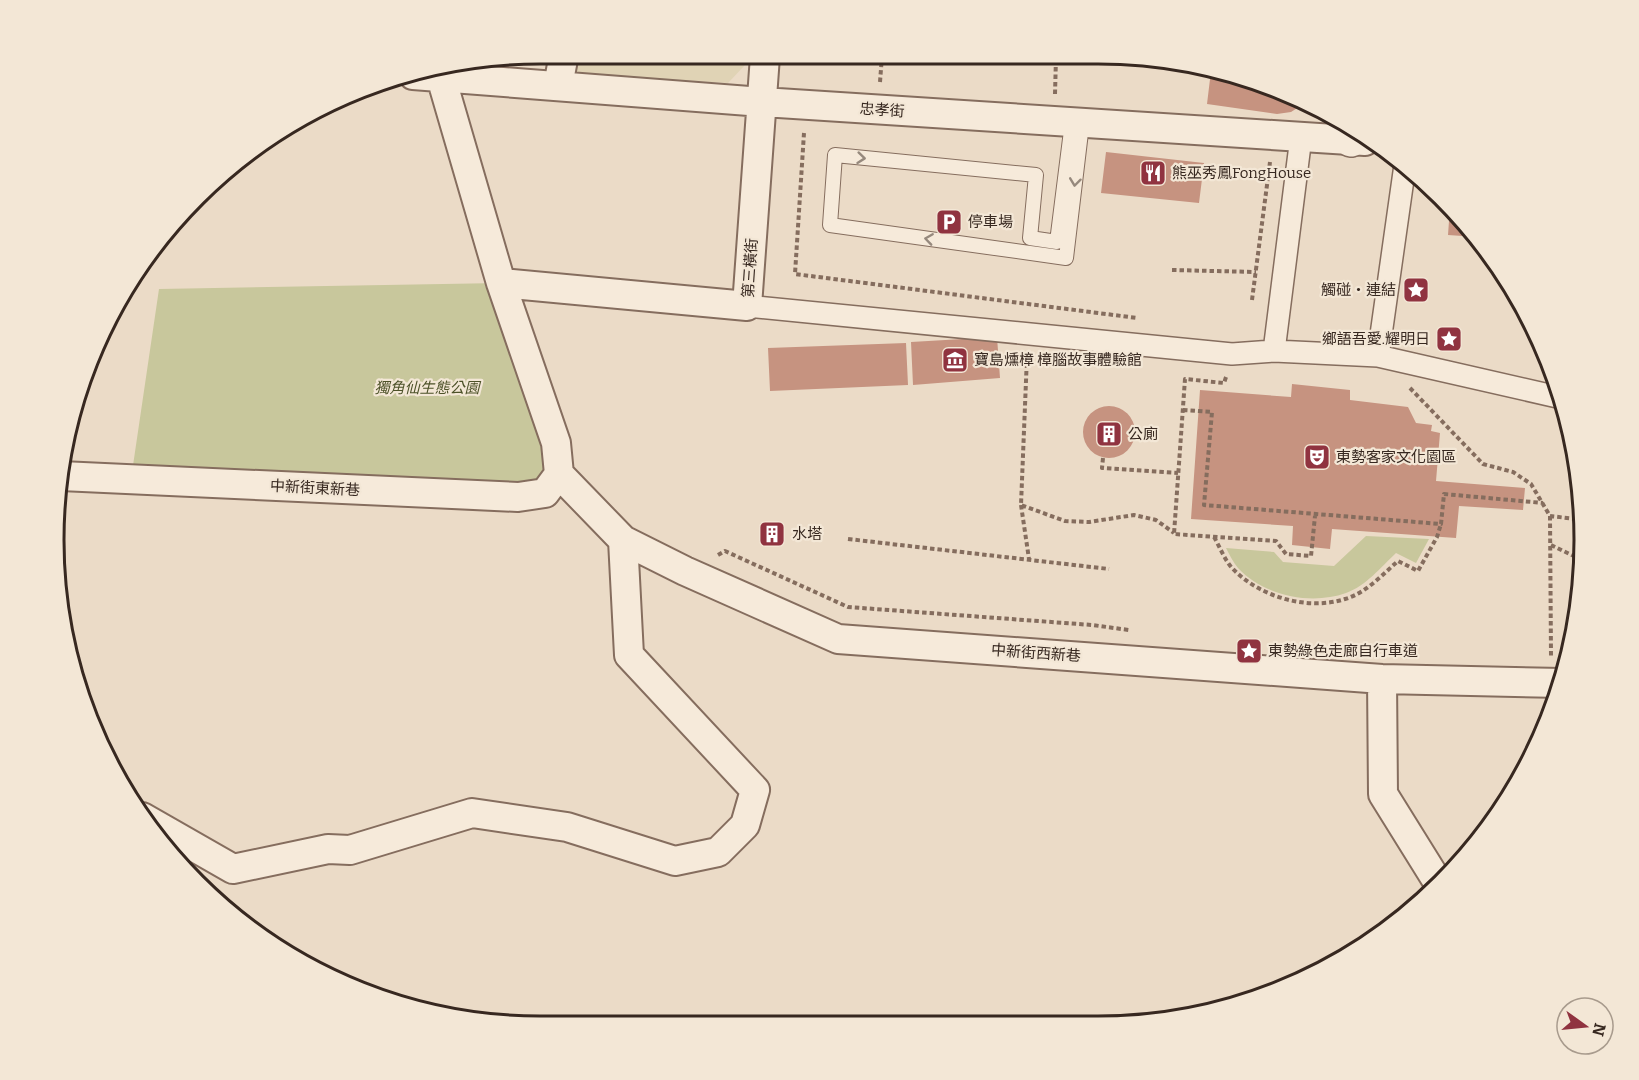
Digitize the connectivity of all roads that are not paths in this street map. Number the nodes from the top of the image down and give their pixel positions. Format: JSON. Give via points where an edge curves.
{"nodes":[{"id":1,"x":562,"y":64,"type":"edge"},
{"id":2,"x":764,"y":64,"type":"edge"},
{"id":3,"x":445,"y":75,"type":"edge"},
{"id":4,"x":440,"y":76,"type":"edge"},
{"id":5,"x":558,"y":86,"type":"junction"},
{"id":6,"x":762,"y":102,"type":"junction"},
{"id":7,"x":1069,"y":123,"type":"junction"},
{"id":8,"x":1287,"y":136,"type":"junction"},
{"id":9,"x":1352,"y":138,"type":"edge"},
{"id":10,"x":1404,"y":175,"type":"edge"},
{"id":11,"x":501,"y":283,"type":"junction"},
{"id":12,"x":747,"y":306,"type":"junction"},
{"id":13,"x":1274,"y":351,"type":"junction"},
{"id":14,"x":1378,"y":356,"type":"junction"},
{"id":15,"x":1552,"y":396,"type":"edge"},
{"id":16,"x":559,"y":474,"type":"junction"},
{"id":17,"x":69,"y":476,"type":"edge"},
{"id":18,"x":623,"y":540,"type":"junction"},
{"id":19,"x":1556,"y":670,"type":"edge"},
{"id":20,"x":1382,"y":679,"type":"junction"},
{"id":21,"x":163,"y":829,"type":"edge"},
{"id":22,"x":1434,"y":877,"type":"edge"}],
"edges":[{"from":1,"to":5,"type":"street"},
{"from":2,"to":6,"type":"street","name":"第三橫街"},
{"from":3,"to":5,"type":"street","name":"忠孝街"},
{"from":4,"to":11,"type":"street"},
{"from":5,"to":6,"type":"street","name":"忠孝街"},
{"from":6,"to":7,"type":"street","name":"忠孝街"},
{"from":6,"to":12,"type":"street","name":"第三橫街"},
{"from":7,"to":7,"type":"lane","one_way":true,"via":[[1066,258],[830,225],[835,155],[1036,175],[1030,238],[1057,242]]},
{"from":7,"to":8,"type":"street","name":"忠孝街"},
{"from":8,"to":9,"type":"street","name":"忠孝街"},
{"from":8,"to":13,"type":"street"},
{"from":10,"to":14,"type":"street"},
{"from":11,"to":12,"type":"street","name":"第三橫街"},
{"from":11,"to":16,"type":"street","via":[[556,443]]},
{"from":12,"to":13,"type":"street","via":[[1232,354]]},
{"from":13,"to":14,"type":"street"},
{"from":14,"to":15,"type":"street"},
{"from":16,"to":17,"type":"street","name":"中新街東新巷","via":[[545,493],[518,497]]},
{"from":16,"to":18,"type":"street","name":"中新街西新巷"},
{"from":18,"to":20,"type":"street","name":"中新街西新巷","via":[[838,639]]},
{"from":18,"to":21,"type":"street","via":[[629,655],[755,790],[745,825],[718,852],[675,861],[567,827],[472,813],[350,850],[328,849],[233,869]]},
{"from":19,"to":20,"type":"street","name":"中新街西新巷"},
{"from":20,"to":22,"type":"street","via":[[1383,794]]}]}
